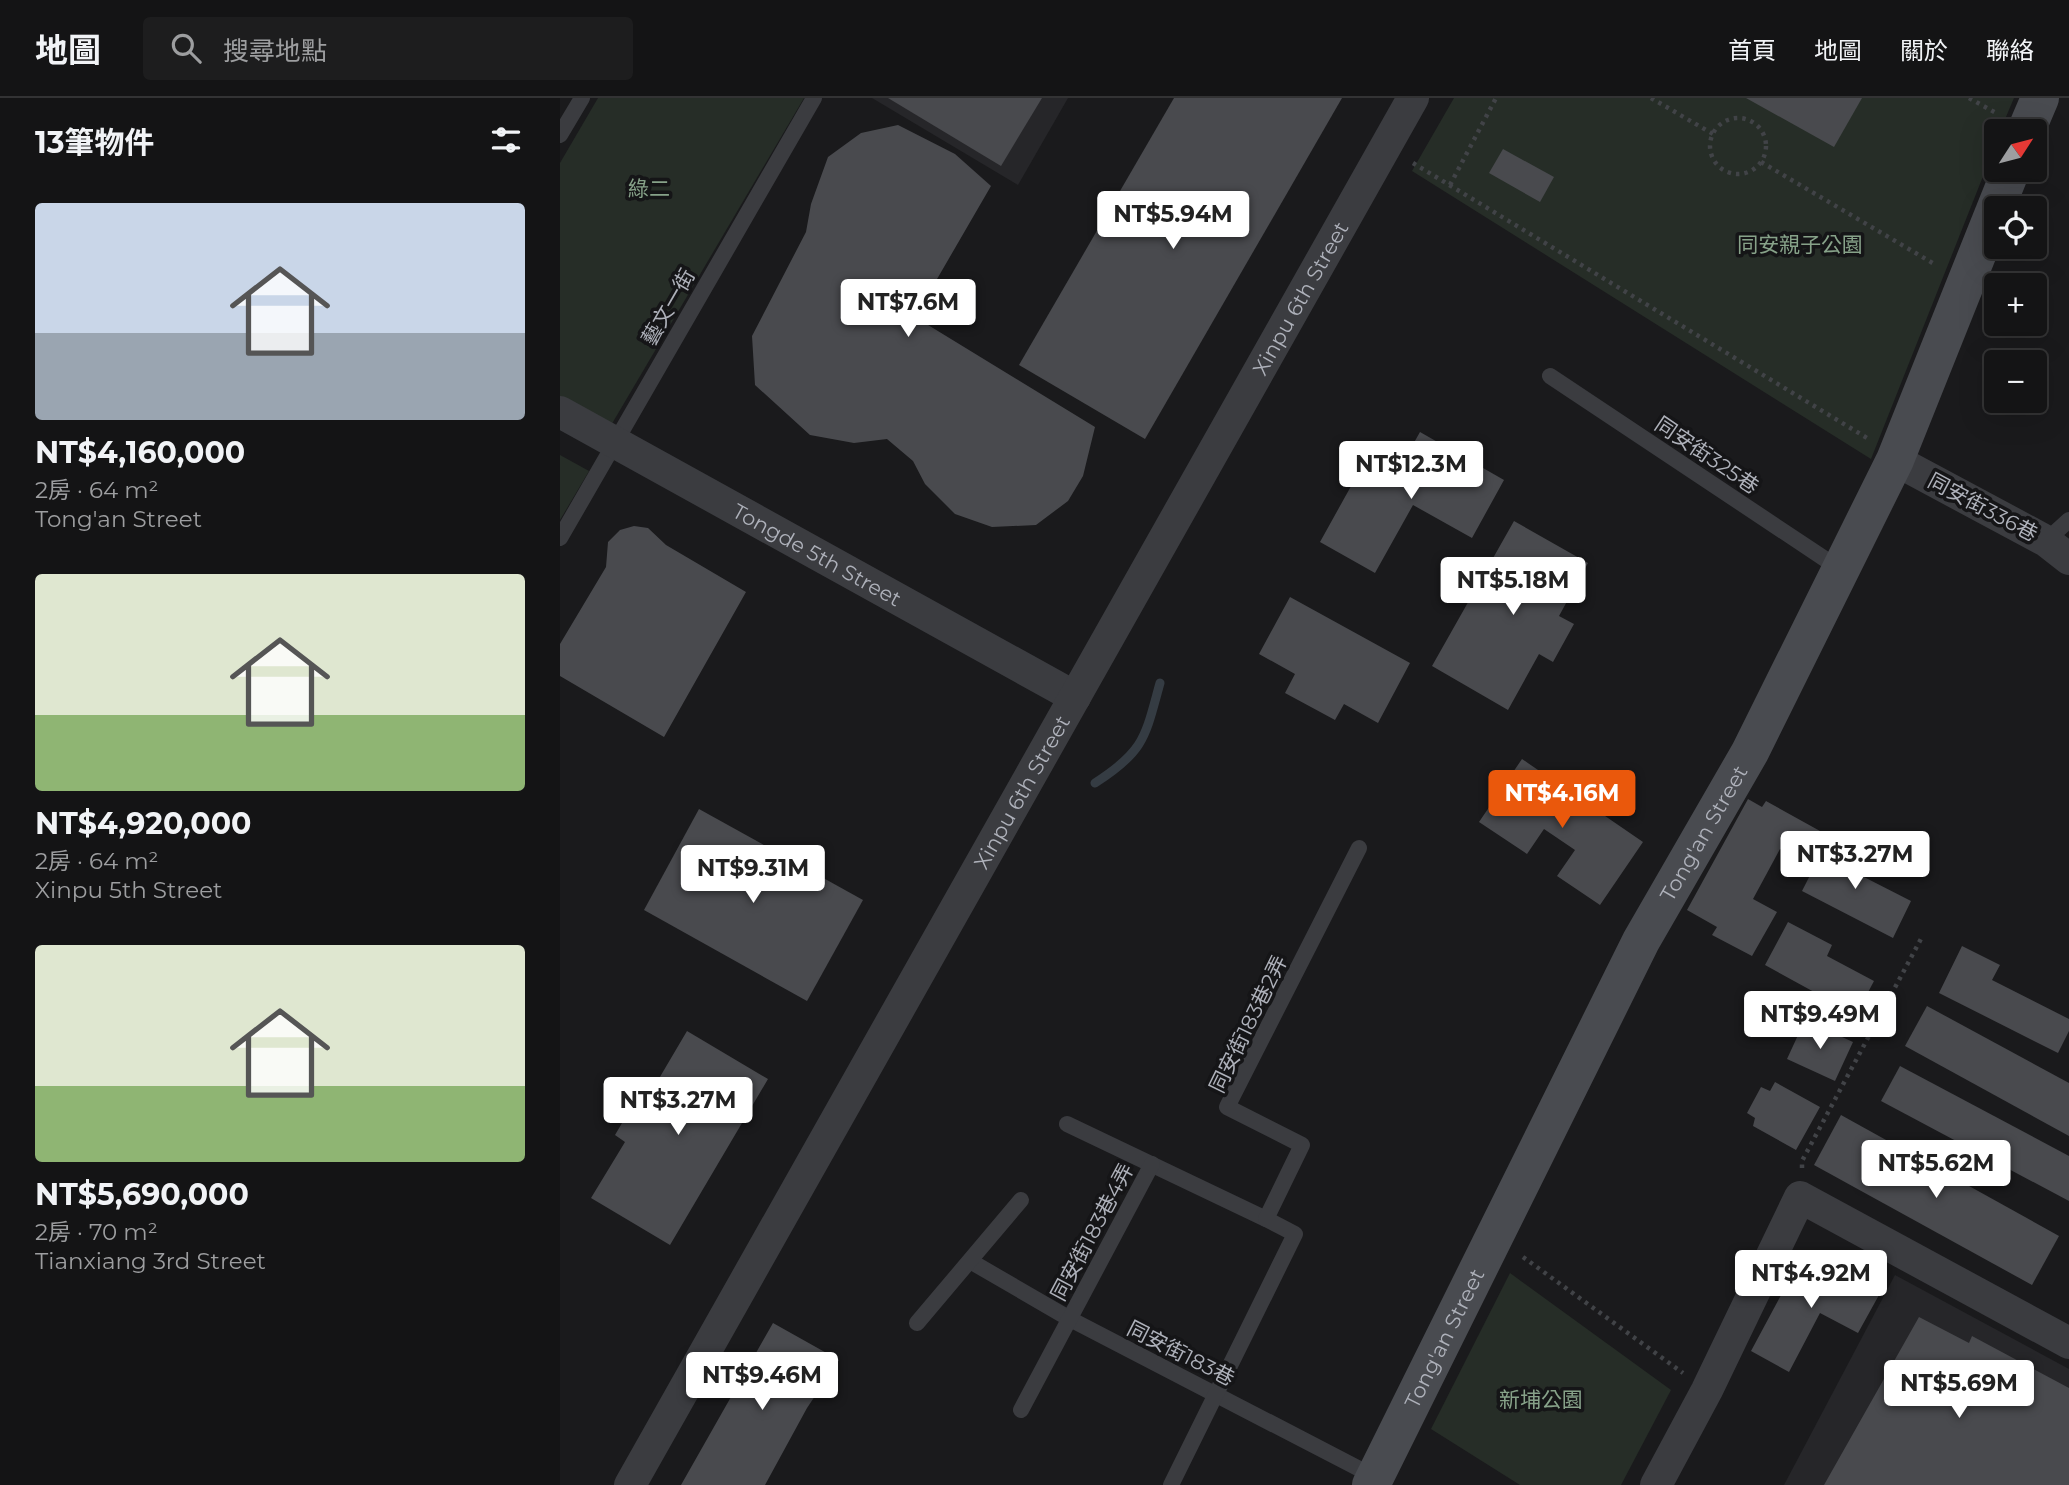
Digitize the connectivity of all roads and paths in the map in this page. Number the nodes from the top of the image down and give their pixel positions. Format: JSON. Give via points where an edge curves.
{"nodes":[{"id":1,"x":582,"y":98,"type":"edge"},
{"id":2,"x":814,"y":98,"type":"edge"},
{"id":3,"x":1413,"y":98,"type":"edge"},
{"id":4,"x":1496,"y":98,"type":"edge"},
{"id":5,"x":1651,"y":98,"type":"edge"},
{"id":6,"x":1969,"y":98,"type":"edge"},
{"id":7,"x":2040,"y":98,"type":"edge"},
{"id":8,"x":2006,"y":119,"type":"edge"},
{"id":9,"x":2020,"y":119,"type":"edge"},
{"id":10,"x":1713,"y":134,"type":"junction"},
{"id":11,"x":560,"y":135,"type":"edge"},
{"id":12,"x":1762,"y":162,"type":"junction"},
{"id":13,"x":1413,"y":163,"type":"dead end"},
{"id":14,"x":2006,"y":182,"type":"edge"},
{"id":15,"x":1450,"y":185,"type":"junction"},
{"id":16,"x":1944,"y":269,"type":"dead end"},
{"id":17,"x":1550,"y":376,"type":"dead end"},
{"id":18,"x":560,"y":412,"type":"edge"},
{"id":19,"x":614,"y":442,"type":"junction"},
{"id":20,"x":1884,"y":451,"type":"junction"},
{"id":21,"x":2069,"y":520,"type":"edge"},
{"id":22,"x":560,"y":538,"type":"edge"},
{"id":23,"x":2057,"y":550,"type":"edge"},
{"id":24,"x":1840,"y":569,"type":"junction"},
{"id":25,"x":1075,"y":697,"type":"junction"},
{"id":26,"x":1359,"y":848,"type":"dead end"},
{"id":27,"x":1922,"y":937,"type":"dead end"},
{"id":28,"x":1068,"y":1124,"type":"dead end"},
{"id":29,"x":1152,"y":1164,"type":"junction"},
{"id":30,"x":1800,"y":1197,"type":"junction"},
{"id":31,"x":1021,"y":1200,"type":"dead end"},
{"id":32,"x":1265,"y":1219,"type":"junction"},
{"id":33,"x":1494,"y":1236,"type":"junction"},
{"id":34,"x":970,"y":1261,"type":"junction"},
{"id":35,"x":1070,"y":1319,"type":"junction"},
{"id":36,"x":917,"y":1323,"type":"dead end"},
{"id":37,"x":2069,"y":1343,"type":"edge"},
{"id":38,"x":1707,"y":1390,"type":"junction"},
{"id":39,"x":1216,"y":1395,"type":"junction"},
{"id":40,"x":1021,"y":1410,"type":"dead end"},
{"id":41,"x":1373,"y":1481,"type":"edge"},
{"id":42,"x":630,"y":1485,"type":"edge"},
{"id":43,"x":1171,"y":1485,"type":"edge"},
{"id":44,"x":1656,"y":1485,"type":"edge"}],
"edges":[{"from":1,"to":11,"type":"lane"},
{"from":2,"to":19,"type":"lane","name":"藝文一街"},
{"from":3,"to":25,"type":"street","name":"Xinpu 6th Street"},
{"from":4,"to":15,"type":"path"},
{"from":5,"to":10,"type":"path"},
{"from":6,"to":8,"type":"path"},
{"from":7,"to":9,"type":"street"},
{"from":10,"to":12,"type":"path","via":[[1711,152],[1720,168],[1747,173]]},
{"from":10,"to":12,"type":"path","via":[[1735,117],[1752,121],[1767,144]]},
{"from":12,"to":16,"type":"path"},
{"from":13,"to":15,"type":"path"},
{"from":14,"to":20,"type":"street","name":"Tong'an Street"},
{"from":15,"to":20,"type":"path"},
{"from":17,"to":24,"type":"lane","name":"同安街325巷"},
{"from":18,"to":19,"type":"street","name":"Tongde 5th Street"},
{"from":19,"to":22,"type":"lane","name":"藝文一街"},
{"from":19,"to":25,"type":"street","name":"Tongde 5th Street"},
{"from":20,"to":23,"type":"street","name":"同安街336巷"},
{"from":20,"to":24,"type":"street","name":"Tong'an Street"},
{"from":21,"to":23,"type":"lane"},
{"from":24,"to":33,"type":"street","name":"Tong'an Street","via":[[1750,752],[1641,941]]},
{"from":25,"to":42,"type":"street","name":"Xinpu 6th Street"},
{"from":26,"to":32,"type":"lane","name":"同安街183巷2弄","via":[[1227,1107],[1302,1145]]},
{"from":27,"to":30,"type":"path","via":[[1802,1160]]},
{"from":28,"to":29,"type":"lane"},
{"from":29,"to":32,"type":"lane"},
{"from":29,"to":35,"type":"lane","name":"同安街183巷4弄"},
{"from":30,"to":37,"type":"street"},
{"from":30,"to":38,"type":"street"},
{"from":31,"to":34,"type":"lane"},
{"from":32,"to":39,"type":"lane","via":[[1295,1234]]},
{"from":33,"to":38,"type":"path"},
{"from":33,"to":41,"type":"street","name":"Tong'an Street"},
{"from":34,"to":35,"type":"lane","name":"同安街183巷"},
{"from":34,"to":36,"type":"lane"},
{"from":35,"to":39,"type":"lane","name":"同安街183巷"},
{"from":35,"to":40,"type":"lane","name":"同安街183巷4弄"},
{"from":38,"to":44,"type":"street"},
{"from":39,"to":41,"type":"lane","name":"同安街183巷"},
{"from":39,"to":43,"type":"lane"}]}
